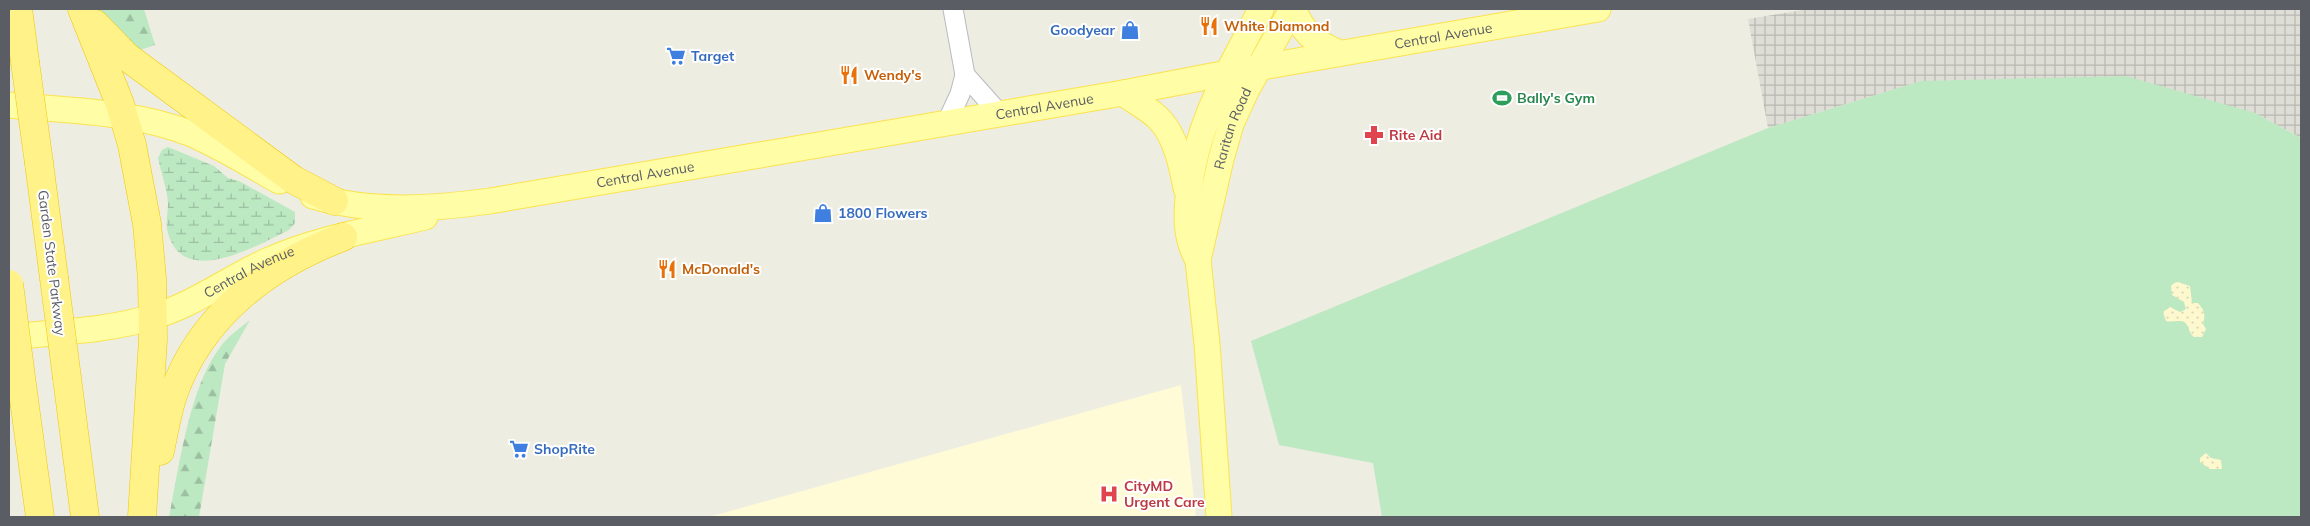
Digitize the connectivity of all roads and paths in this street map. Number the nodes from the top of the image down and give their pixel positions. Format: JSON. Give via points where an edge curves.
{"nodes":[{"id":1,"x":18,"y":9,"type":"edge"},
{"id":2,"x":84,"y":9,"type":"edge"},
{"id":3,"x":953,"y":9,"type":"edge"},
{"id":4,"x":1261,"y":9,"type":"edge"},
{"id":5,"x":1293,"y":9,"type":"edge"},
{"id":6,"x":1598,"y":9,"type":"edge"},
{"id":7,"x":1340,"y":53,"type":"junction"},
{"id":8,"x":1260,"y":67,"type":"junction"},
{"id":9,"x":1227,"y":73,"type":"junction"},
{"id":10,"x":964,"y":75,"type":"junction"},
{"id":11,"x":1123,"y":93,"type":"junction"},
{"id":12,"x":9,"y":105,"type":"edge"},
{"id":13,"x":999,"y":113,"type":"junction"},
{"id":14,"x":124,"y":117,"type":"junction"},
{"id":15,"x":947,"y":122,"type":"junction"},
{"id":16,"x":1188,"y":196,"type":"junction"},
{"id":17,"x":334,"y":201,"type":"junction"},
{"id":18,"x":490,"y":201,"type":"junction"},
{"id":19,"x":343,"y":236,"type":"junction"},
{"id":20,"x":1198,"y":260,"type":"junction"},
{"id":21,"x":9,"y":283,"type":"edge"},
{"id":22,"x":153,"y":317,"type":"junction"},
{"id":23,"x":9,"y":338,"type":"edge"},
{"id":24,"x":143,"y":507,"type":"edge"},
{"id":25,"x":40,"y":517,"type":"edge"},
{"id":26,"x":85,"y":517,"type":"edge"},
{"id":27,"x":1219,"y":517,"type":"edge"}],
"edges":[{"from":1,"to":26,"type":"highway","name":"Garden State Parkway","bridge":true},
{"from":2,"to":14,"type":"highway"},
{"from":2,"to":17,"type":"highway","via":[[103,34],[127,57],[294,180]]},
{"from":3,"to":10,"type":"street"},
{"from":4,"to":9,"type":"main road","name":"Raritan Road"},
{"from":5,"to":7,"type":"main road","via":[[1299,24],[1313,39]]},
{"from":5,"to":8,"type":"main road","name":"Raritan Road"},
{"from":6,"to":7,"type":"main road","name":"Central Avenue"},
{"from":7,"to":8,"type":"main road","name":"Central Avenue"},
{"from":8,"to":9,"type":"main road","name":"Central Avenue"},
{"from":8,"to":20,"type":"main road","name":"Raritan Road","via":[[1238,107],[1226,141]]},
{"from":9,"to":11,"type":"main road","name":"Central Avenue"},
{"from":9,"to":16,"type":"main road","name":"Raritan Road","via":[[1202,129]]},
{"from":10,"to":13,"type":"street"},
{"from":10,"to":15,"type":"street","via":[[960,94]]},
{"from":11,"to":13,"type":"main road","name":"Central Avenue"},
{"from":11,"to":16,"type":"main road","via":[[1155,115],[1167,129]]},
{"from":12,"to":14,"type":"main road","name":"Central Avenue"},
{"from":13,"to":15,"type":"main road","name":"Central Avenue"},
{"from":14,"to":17,"type":"main road","name":"Central Avenue","via":[[192,134],[284,183]]},
{"from":14,"to":22,"type":"highway","via":[[147,224]]},
{"from":15,"to":18,"type":"main road","name":"Central Avenue"},
{"from":16,"to":20,"type":"main road","name":"Raritan Road","via":[[1188,233]]},
{"from":17,"to":18,"type":"main road","name":"Central Avenue","via":[[374,206],[431,207]]},
{"from":18,"to":19,"type":"main road","name":"Central Avenue"},
{"from":19,"to":22,"type":"main road","name":"Central Avenue","via":[[280,255],[184,305]]},
{"from":19,"to":24,"type":"highway","via":[[300,255],[260,280],[228,307],[203,337],[173,395]]},
{"from":20,"to":27,"type":"main road","name":"Raritan Road"},
{"from":21,"to":25,"type":"highway","bridge":true},
{"from":22,"to":23,"type":"main road","name":"Central Avenue","via":[[104,327]]},
{"from":22,"to":24,"type":"highway"}]}
